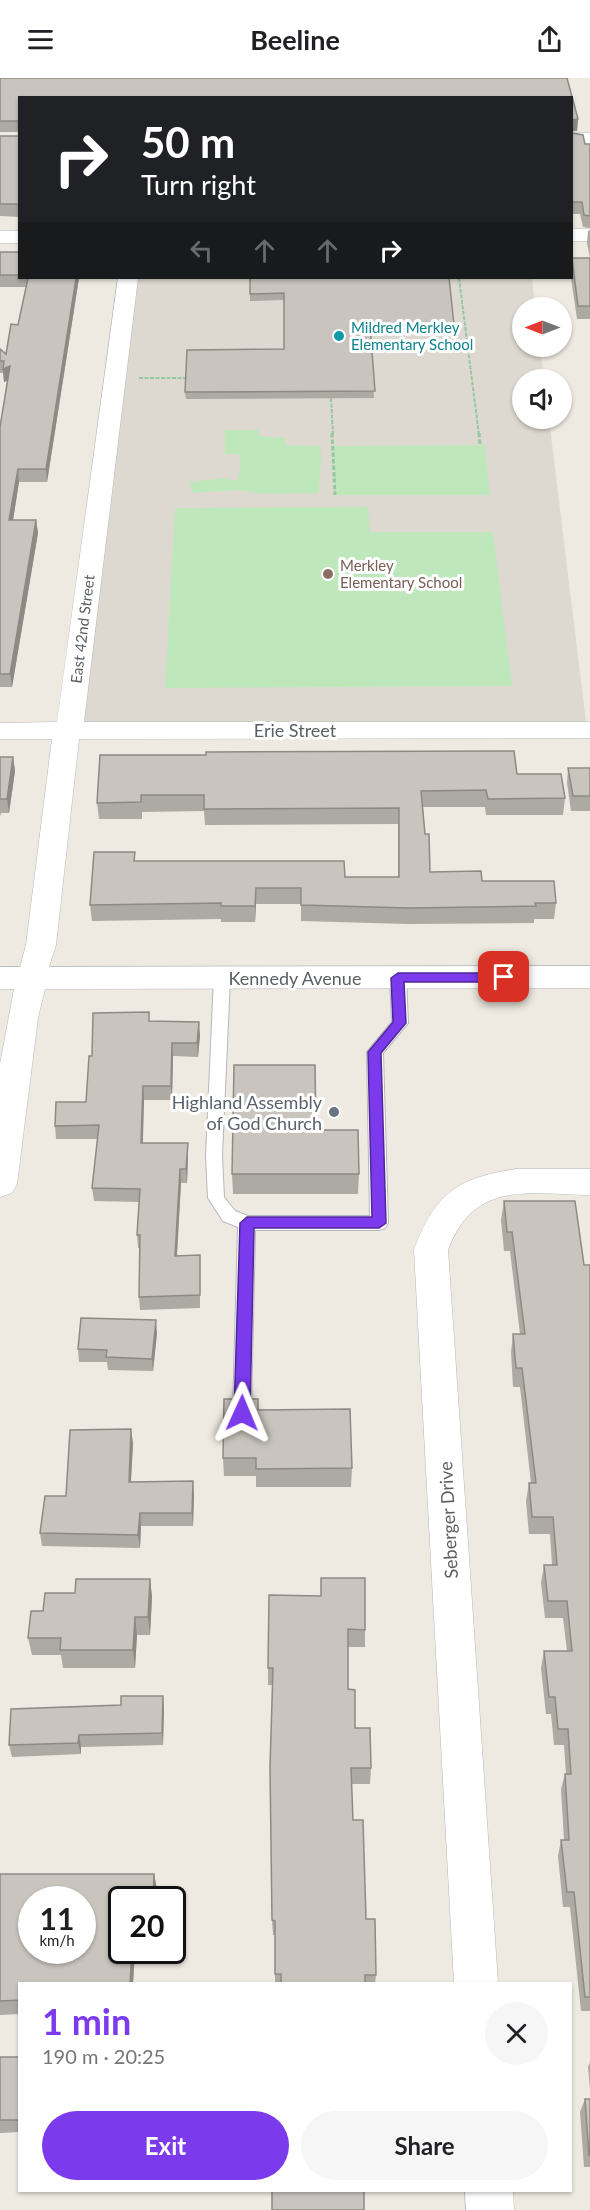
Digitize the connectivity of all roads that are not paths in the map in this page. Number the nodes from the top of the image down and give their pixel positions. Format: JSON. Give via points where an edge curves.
{"nodes":[{"id":1,"x":573,"y":139,"type":"edge"},
{"id":2,"x":590,"y":139,"type":"edge"},
{"id":3,"x":573,"y":235,"type":"edge"},
{"id":4,"x":590,"y":235,"type":"edge"},
{"id":5,"x":0,"y":237,"type":"edge"},
{"id":6,"x":18,"y":237,"type":"edge"},
{"id":7,"x":128,"y":279,"type":"edge"},
{"id":8,"x":590,"y":730,"type":"edge"},
{"id":9,"x":0,"y":731,"type":"edge"},
{"id":10,"x":69,"y":731,"type":"junction"},
{"id":11,"x":590,"y":977,"type":"edge"},
{"id":12,"x":0,"y":978,"type":"edge"},
{"id":13,"x":32,"y":978,"type":"junction"},
{"id":14,"x":222,"y":978,"type":"junction"},
{"id":15,"x":398,"y":978,"type":"junction"},
{"id":16,"x":590,"y":1182,"type":"edge"},
{"id":17,"x":0,"y":1184,"type":"edge"},
{"id":18,"x":247,"y":1223,"type":"junction"},
{"id":19,"x":242,"y":1413,"type":"edge"},
{"id":20,"x":476,"y":1982,"type":"edge"},
{"id":21,"x":489,"y":2192,"type":"edge"},
{"id":22,"x":490,"y":2210,"type":"edge"}],
"edges":[{"from":1,"to":2,"type":"street"},
{"from":3,"to":4,"type":"street"},
{"from":5,"to":6,"type":"street"},
{"from":7,"to":10,"type":"street","name":"East 42nd Street"},
{"from":8,"to":10,"type":"street","name":"Erie Street"},
{"from":9,"to":10,"type":"street","name":"Erie Street"},
{"from":10,"to":13,"type":"street","name":"East 42nd Street","via":[[63,746],[40,945]]},
{"from":11,"to":15,"type":"street","name":"Kennedy Avenue"},
{"from":12,"to":13,"type":"street","name":"Kennedy Avenue"},
{"from":13,"to":14,"type":"street","name":"Kennedy Avenue"},
{"from":13,"to":17,"type":"street","name":"East 42nd Street","via":[[22,1017]]},
{"from":14,"to":15,"type":"street","name":"Kennedy Avenue"},
{"from":14,"to":18,"type":"lane","via":[[214,1156],[216,1198],[229,1216]]},
{"from":15,"to":18,"type":"lane","via":[[400,1023],[375,1052],[379,1223]]},
{"from":16,"to":20,"type":"street","name":"Seberger Drive","via":[[508,1182],[472,1192],[450,1208],[437,1227],[431,1250]]},
{"from":18,"to":19,"type":"lane"},
{"from":21,"to":22,"type":"street"}]}
